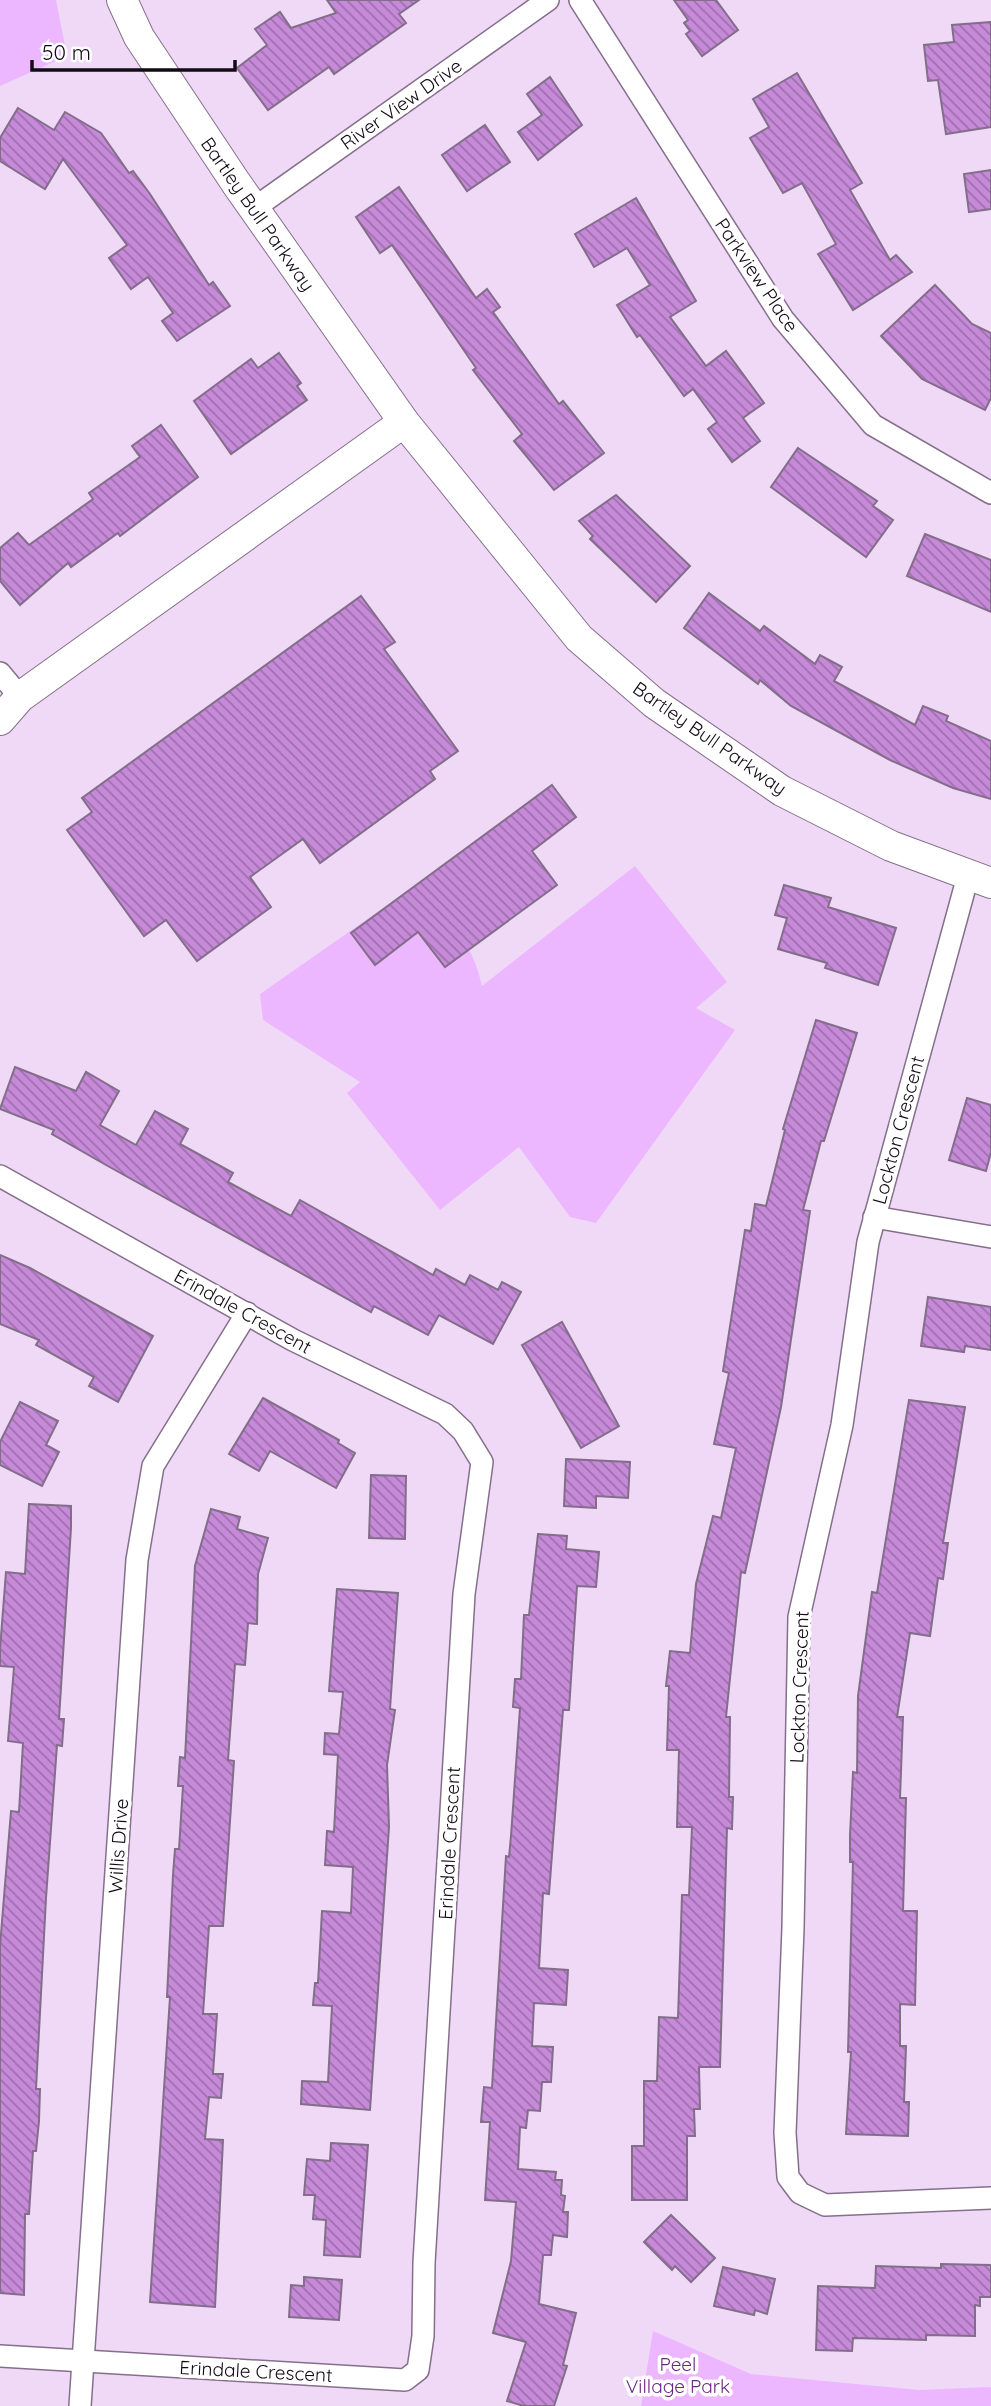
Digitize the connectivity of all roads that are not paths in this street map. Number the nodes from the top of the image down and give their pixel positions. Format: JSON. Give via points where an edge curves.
{"nodes":[{"id":1,"x":122,"y":0,"type":"edge"},
{"id":2,"x":548,"y":0,"type":"edge"},
{"id":3,"x":580,"y":0,"type":"edge"},
{"id":4,"x":253,"y":209,"type":"junction"},
{"id":5,"x":404,"y":422,"type":"junction"},
{"id":6,"x":991,"y":493,"type":"edge"},
{"id":7,"x":0,"y":673,"type":"edge"},
{"id":8,"x":20,"y":697,"type":"junction"},
{"id":9,"x":0,"y":720,"type":"edge"},
{"id":10,"x":979,"y":879,"type":"edge"},
{"id":11,"x":0,"y":1176,"type":"edge"},
{"id":12,"x":874,"y":1217,"type":"junction"},
{"id":13,"x":991,"y":1237,"type":"edge"},
{"id":14,"x":247,"y":1313,"type":"junction"},
{"id":15,"x":991,"y":2198,"type":"edge"},
{"id":16,"x":0,"y":2356,"type":"edge"},
{"id":17,"x":84,"y":2362,"type":"junction"},
{"id":18,"x":80,"y":2406,"type":"edge"}],
"edges":[{"from":1,"to":4,"type":"street","name":"Bartley Bull Parkway","via":[[139,37]]},
{"from":2,"to":4,"type":"street","name":"River View Drive"},
{"from":3,"to":6,"type":"street","name":"Parkview Place","via":[[783,320],[873,425]]},
{"from":4,"to":5,"type":"street","name":"Bartley Bull Parkway"},
{"from":5,"to":8,"type":"street"},
{"from":5,"to":10,"type":"street","name":"Bartley Bull Parkway","via":[[579,638],[654,703],[782,791],[891,846]]},
{"from":7,"to":8,"type":"street"},
{"from":8,"to":9,"type":"street"},
{"from":10,"to":12,"type":"street","name":"Lockton Crescent"},
{"from":11,"to":14,"type":"street","name":"Erindale Crescent"},
{"from":12,"to":13,"type":"street"},
{"from":12,"to":15,"type":"street","name":"Lockton Crescent","via":[[842,1425],[799,1616],[785,2133],[788,2177],[800,2193],[825,2205]]},
{"from":14,"to":17,"type":"street","name":"Willis Drive","via":[[153,1466],[137,1560]]},
{"from":14,"to":17,"type":"street","name":"Erindale Crescent","via":[[445,1414],[463,1431],[482,1462],[464,1594],[418,2370],[405,2380]]},
{"from":16,"to":17,"type":"street","name":"Erindale Crescent"},
{"from":17,"to":18,"type":"street","name":"Willis Drive"}]}
